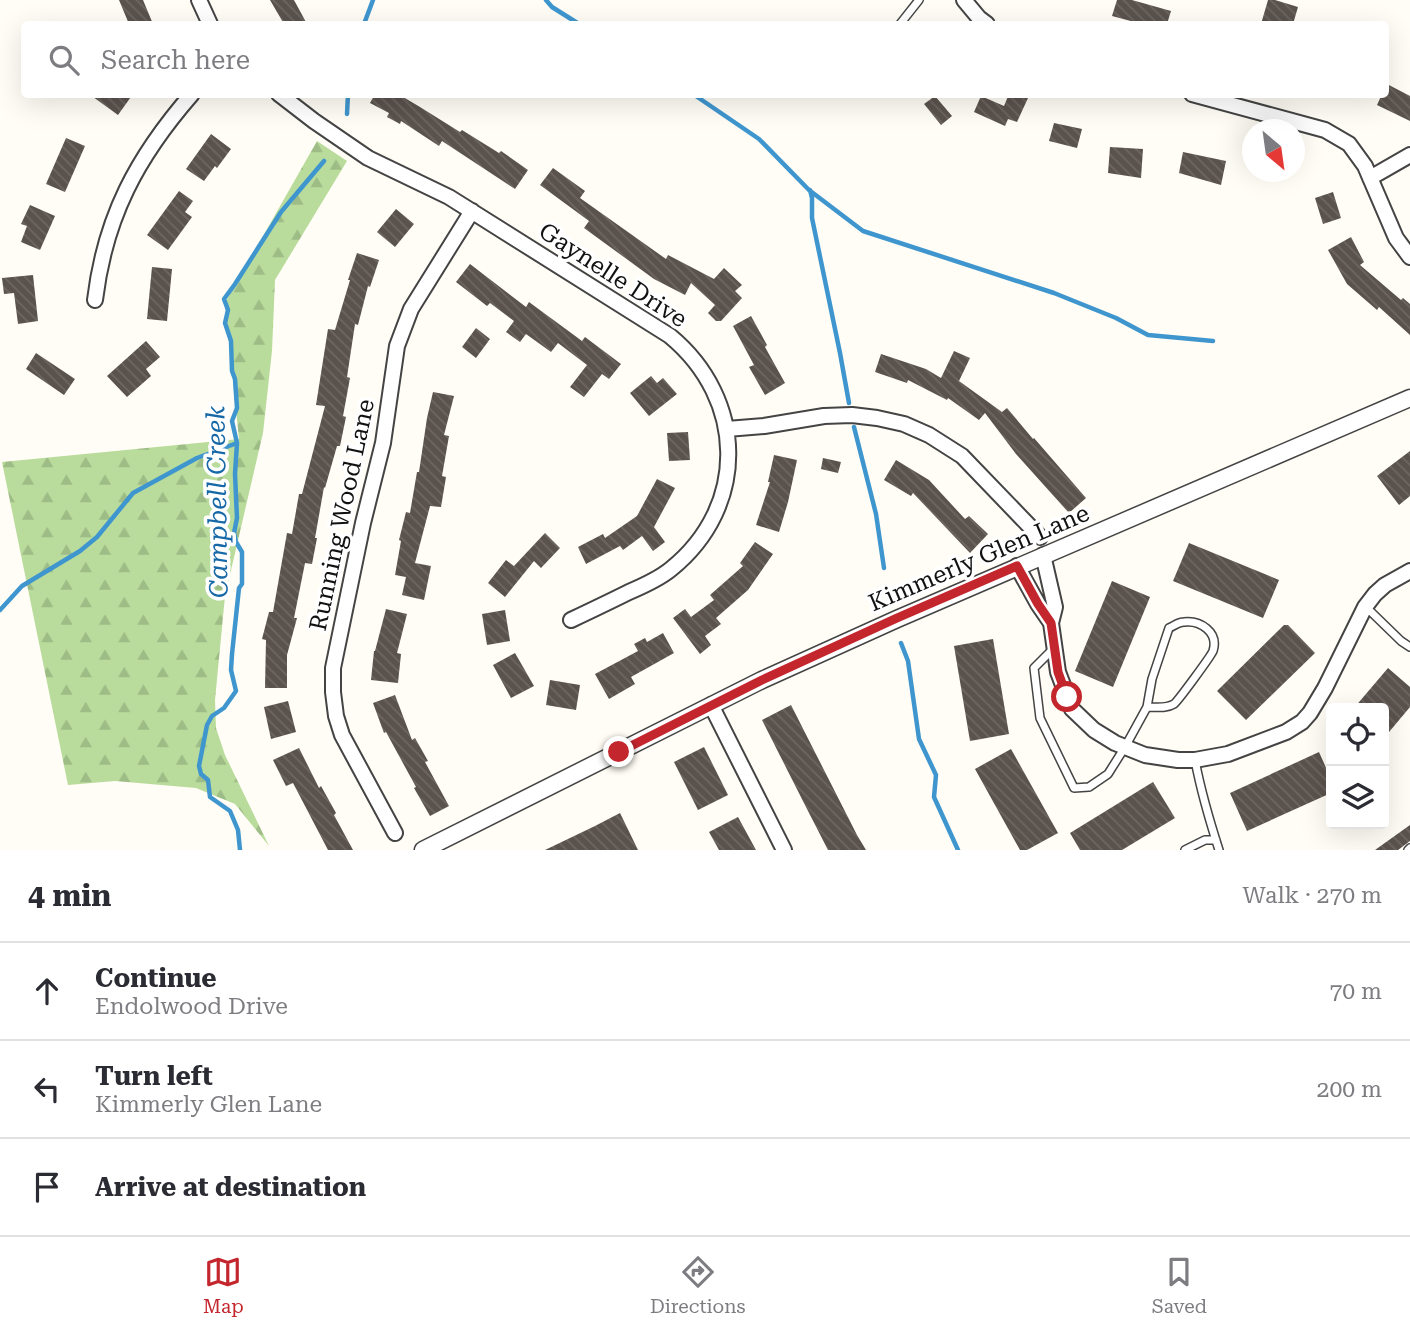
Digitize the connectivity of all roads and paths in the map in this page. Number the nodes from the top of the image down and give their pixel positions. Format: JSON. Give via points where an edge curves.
{"nodes":[{"id":1,"x":199,"y":0,"type":"edge"},
{"id":2,"x":919,"y":0,"type":"edge"},
{"id":3,"x":964,"y":0,"type":"edge"},
{"id":4,"x":208,"y":21,"type":"edge"},
{"id":5,"x":902,"y":21,"type":"edge"},
{"id":6,"x":983,"y":21,"type":"edge"},
{"id":7,"x":189,"y":98,"type":"edge"},
{"id":8,"x":284,"y":98,"type":"edge"},
{"id":9,"x":1207,"y":98,"type":"edge"},
{"id":10,"x":1410,"y":155,"type":"edge"},
{"id":11,"x":1370,"y":178,"type":"junction"},
{"id":12,"x":472,"y":211,"type":"junction"},
{"id":13,"x":1410,"y":257,"type":"edge"},
{"id":14,"x":95,"y":300,"type":"dead end"},
{"id":15,"x":1410,"y":398,"type":"edge"},
{"id":16,"x":727,"y":429,"type":"junction"},
{"id":17,"x":1040,"y":537,"type":"dead end"},
{"id":18,"x":1044,"y":555,"type":"junction"},
{"id":19,"x":1017,"y":566,"type":"junction"},
{"id":20,"x":1410,"y":571,"type":"edge"},
{"id":21,"x":1365,"y":607,"type":"junction"},
{"id":22,"x":570,"y":620,"type":"dead end"},
{"id":23,"x":1051,"y":623,"type":"junction"},
{"id":24,"x":1410,"y":646,"type":"edge"},
{"id":25,"x":1054,"y":648,"type":"junction"},
{"id":26,"x":711,"y":705,"type":"junction"},
{"id":27,"x":1147,"y":707,"type":"junction"},
{"id":28,"x":1125,"y":747,"type":"junction"},
{"id":29,"x":1195,"y":760,"type":"junction"},
{"id":30,"x":395,"y":833,"type":"dead end"},
{"id":31,"x":1216,"y":840,"type":"junction"},
{"id":32,"x":425,"y":849,"type":"edge"},
{"id":33,"x":784,"y":850,"type":"edge"},
{"id":34,"x":1185,"y":850,"type":"edge"},
{"id":35,"x":1219,"y":850,"type":"edge"}],
"edges":[{"from":1,"to":4,"type":"street"},
{"from":2,"to":5,"type":"lane"},
{"from":3,"to":6,"type":"street"},
{"from":7,"to":14,"type":"street","via":[[141,162],[124,194],[107,238]]},
{"from":8,"to":12,"type":"street","name":"Gaynelle Drive","via":[[368,158]]},
{"from":9,"to":11,"type":"street","via":[[1325,130],[1349,144]]},
{"from":10,"to":11,"type":"street"},
{"from":11,"to":13,"type":"street","via":[[1396,238]]},
{"from":12,"to":16,"type":"street","name":"Gaynelle Drive","via":[[670,336],[709,380]]},
{"from":12,"to":30,"type":"street","name":"Running Wood Lane","via":[[411,309],[397,346],[383,443],[333,668],[342,735]]},
{"from":15,"to":18,"type":"street","name":"Kimmerly Glen Lane"},
{"from":16,"to":17,"type":"street","via":[[842,415],[904,424],[962,456]]},
{"from":16,"to":22,"type":"street","name":"Gaynelle Drive","via":[[727,479],[702,536],[669,570]]},
{"from":18,"to":19,"type":"street","name":"Kimmerly Glen Lane"},
{"from":18,"to":23,"type":"street","via":[[1055,607]]},
{"from":19,"to":23,"type":"street"},
{"from":19,"to":26,"type":"street","name":"Kimmerly Glen Lane"},
{"from":20,"to":21,"type":"street","via":[[1385,585]]},
{"from":21,"to":24,"type":"lane"},
{"from":21,"to":29,"type":"street","via":[[1331,677],[1302,722],[1262,743]]},
{"from":23,"to":25,"type":"street"},
{"from":25,"to":28,"type":"street","via":[[1072,709],[1094,730]]},
{"from":25,"to":28,"type":"lane","via":[[1034,668],[1040,718],[1073,788],[1089,787],[1108,774]]},
{"from":26,"to":32,"type":"street","name":"Kimmerly Glen Lane"},
{"from":26,"to":33,"type":"street"},
{"from":27,"to":27,"type":"lane","via":[[1169,628],[1181,622],[1207,628],[1214,639],[1213,652],[1175,704]]},
{"from":27,"to":28,"type":"lane"},
{"from":28,"to":29,"type":"street","via":[[1145,755]]},
{"from":29,"to":31,"type":"lane"},
{"from":31,"to":34,"type":"lane"},
{"from":31,"to":35,"type":"lane"}]}
